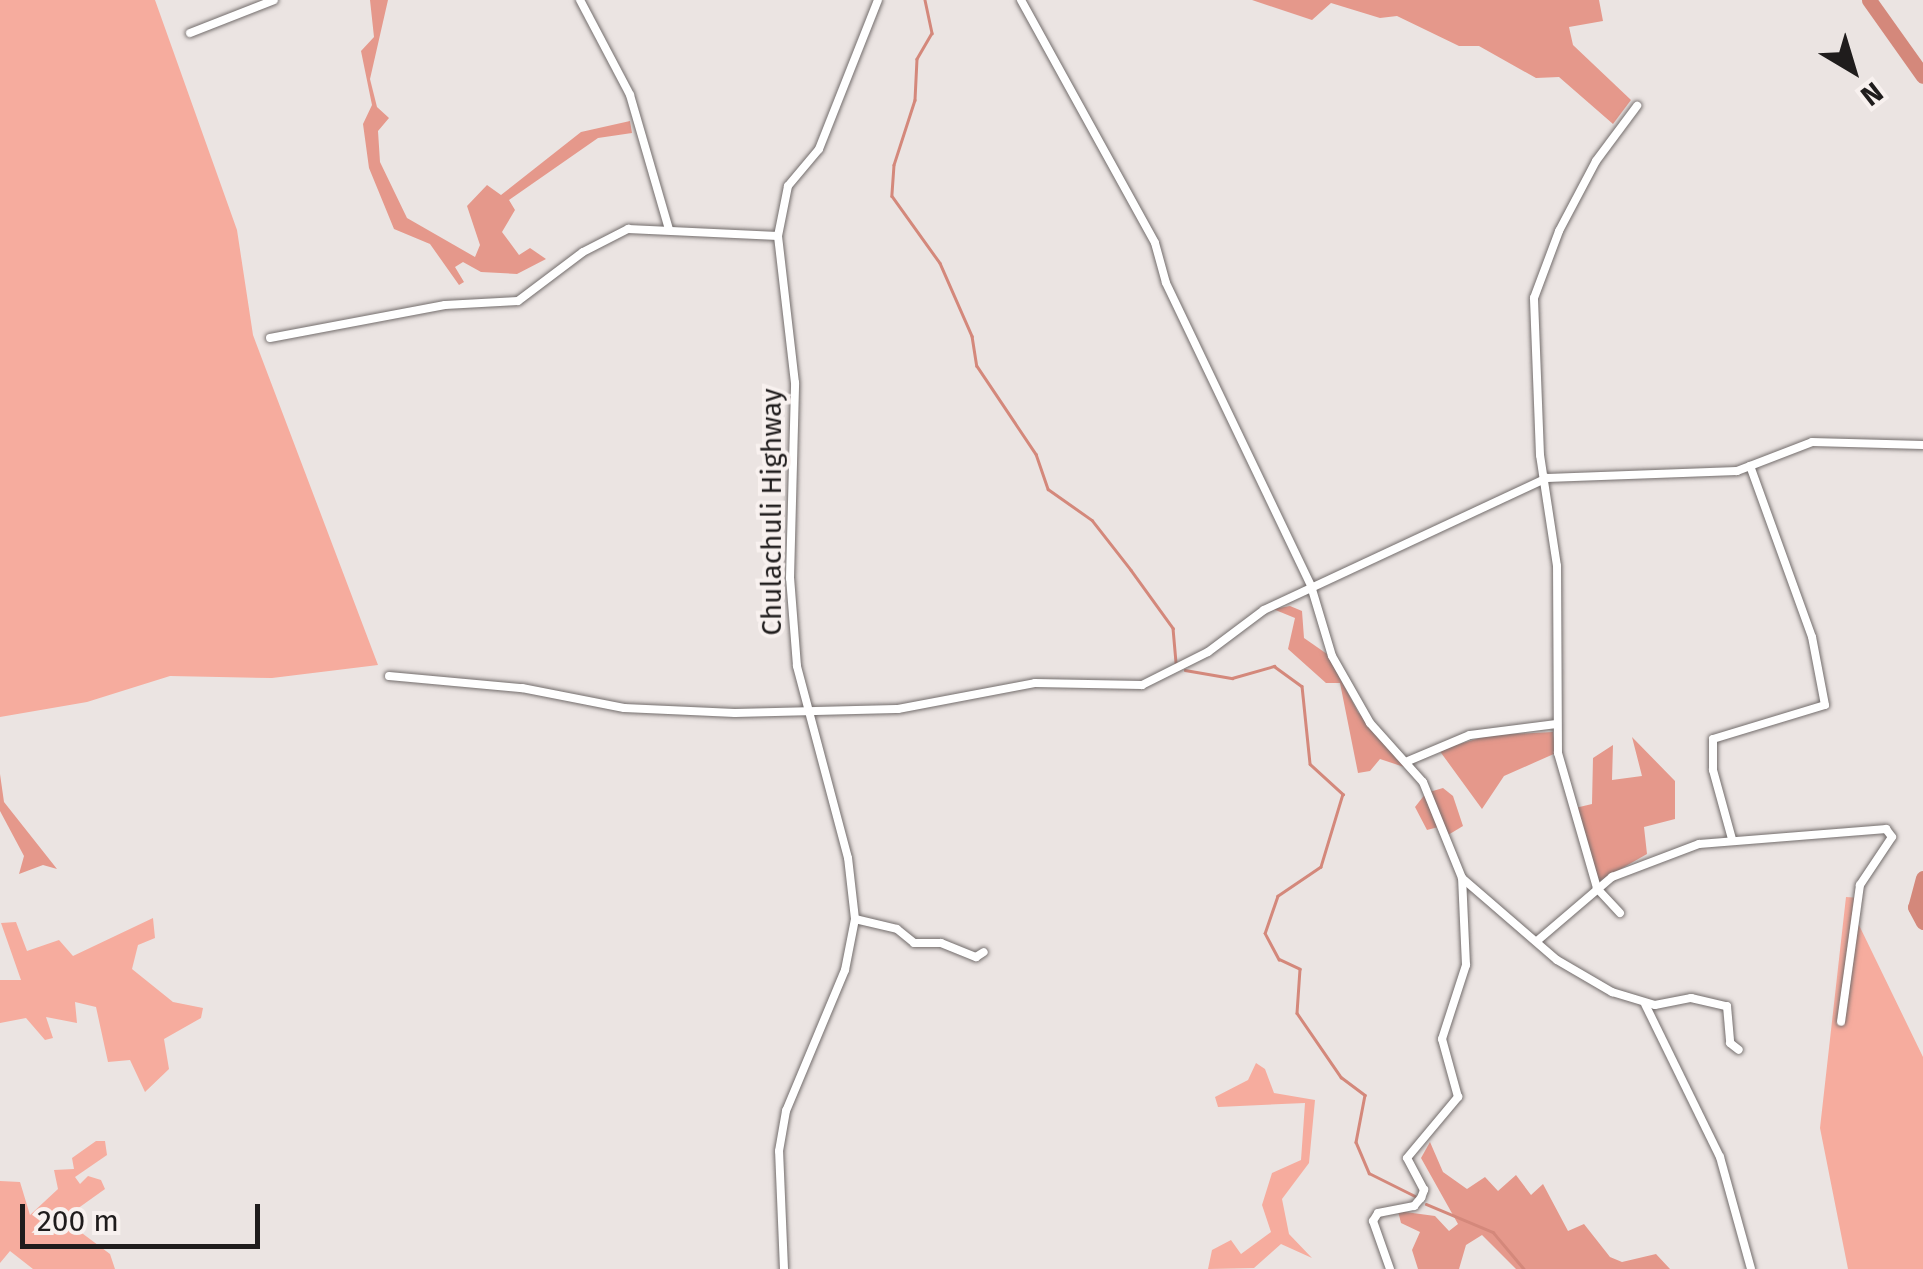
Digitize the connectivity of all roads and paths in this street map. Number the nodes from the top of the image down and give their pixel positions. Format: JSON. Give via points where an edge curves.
{"nodes":[{"id":1,"x":274,"y":0,"type":"edge"},
{"id":2,"x":580,"y":0,"type":"edge"},
{"id":3,"x":878,"y":0,"type":"edge"},
{"id":4,"x":1021,"y":0,"type":"edge"},
{"id":5,"x":190,"y":32,"type":"dead end"},
{"id":6,"x":1637,"y":106,"type":"dead end"},
{"id":7,"x":669,"y":229,"type":"junction"},
{"id":8,"x":778,"y":236,"type":"junction"},
{"id":9,"x":270,"y":338,"type":"dead end"},
{"id":10,"x":1923,"y":445,"type":"edge"},
{"id":11,"x":1750,"y":466,"type":"junction"},
{"id":12,"x":1546,"y":478,"type":"junction"},
{"id":13,"x":1311,"y":586,"type":"junction"},
{"id":14,"x":389,"y":676,"type":"dead end"},
{"id":15,"x":807,"y":708,"type":"junction"},
{"id":16,"x":1556,"y":724,"type":"junction"},
{"id":17,"x":1408,"y":760,"type":"junction"},
{"id":18,"x":1732,"y":839,"type":"junction"},
{"id":19,"x":1462,"y":878,"type":"junction"},
{"id":20,"x":1598,"y":888,"type":"junction"},
{"id":21,"x":1620,"y":913,"type":"dead end"},
{"id":22,"x":856,"y":920,"type":"junction"},
{"id":23,"x":1537,"y":940,"type":"junction"},
{"id":24,"x":984,"y":952,"type":"dead end"},
{"id":25,"x":1645,"y":1004,"type":"junction"},
{"id":26,"x":1841,"y":1022,"type":"dead end"},
{"id":27,"x":1739,"y":1050,"type":"dead end"},
{"id":28,"x":784,"y":1269,"type":"edge"},
{"id":29,"x":1390,"y":1269,"type":"edge"},
{"id":30,"x":1750,"y":1269,"type":"edge"}],
"edges":[{"from":1,"to":5,"type":"street"},
{"from":2,"to":7,"type":"street","via":[[630,96]]},
{"from":3,"to":8,"type":"street","name":"Chulachuli Highway","via":[[819,148],[788,186]]},
{"from":4,"to":13,"type":"street","via":[[1155,243],[1166,284]]},
{"from":6,"to":12,"type":"street","via":[[1568,213],[1534,298]]},
{"from":7,"to":8,"type":"street"},
{"from":7,"to":9,"type":"street","via":[[617,232],[518,301],[445,306]]},
{"from":8,"to":15,"type":"street","name":"Chulachuli Highway","via":[[795,383],[790,578]]},
{"from":10,"to":11,"type":"street","via":[[1812,442]]},
{"from":11,"to":12,"type":"street","via":[[1682,477]]},
{"from":11,"to":18,"type":"street","via":[[1812,637],[1825,705],[1713,738],[1713,770]]},
{"from":12,"to":13,"type":"street"},
{"from":12,"to":16,"type":"street","via":[[1557,566]]},
{"from":13,"to":15,"type":"street","via":[[1175,672],[1142,685],[1035,683],[898,709]]},
{"from":13,"to":17,"type":"street","via":[[1332,656],[1356,703]]},
{"from":14,"to":15,"type":"street","via":[[522,688],[624,708]]},
{"from":15,"to":22,"type":"street","name":"Chulachuli Highway","via":[[848,858]]},
{"from":16,"to":17,"type":"street","via":[[1470,735]]},
{"from":16,"to":20,"type":"street","via":[[1569,801]]},
{"from":17,"to":19,"type":"street"},
{"from":18,"to":20,"type":"street","via":[[1633,865]]},
{"from":18,"to":26,"type":"street","via":[[1892,832],[1860,885]]},
{"from":19,"to":23,"type":"street"},
{"from":19,"to":29,"type":"street","via":[[1466,966],[1443,1024],[1458,1096],[1408,1158],[1424,1190],[1421,1198],[1373,1220]]},
{"from":20,"to":21,"type":"street"},
{"from":20,"to":23,"type":"street"},
{"from":22,"to":24,"type":"street","via":[[898,928],[914,944],[941,943],[976,957]]},
{"from":22,"to":28,"type":"street","name":"Chulachuli Highway","via":[[845,970],[786,1111],[778,1150]]},
{"from":23,"to":25,"type":"street","via":[[1582,976]]},
{"from":25,"to":27,"type":"street","via":[[1691,998],[1727,1006],[1730,1044]]},
{"from":25,"to":30,"type":"street","via":[[1720,1157]]}]}
